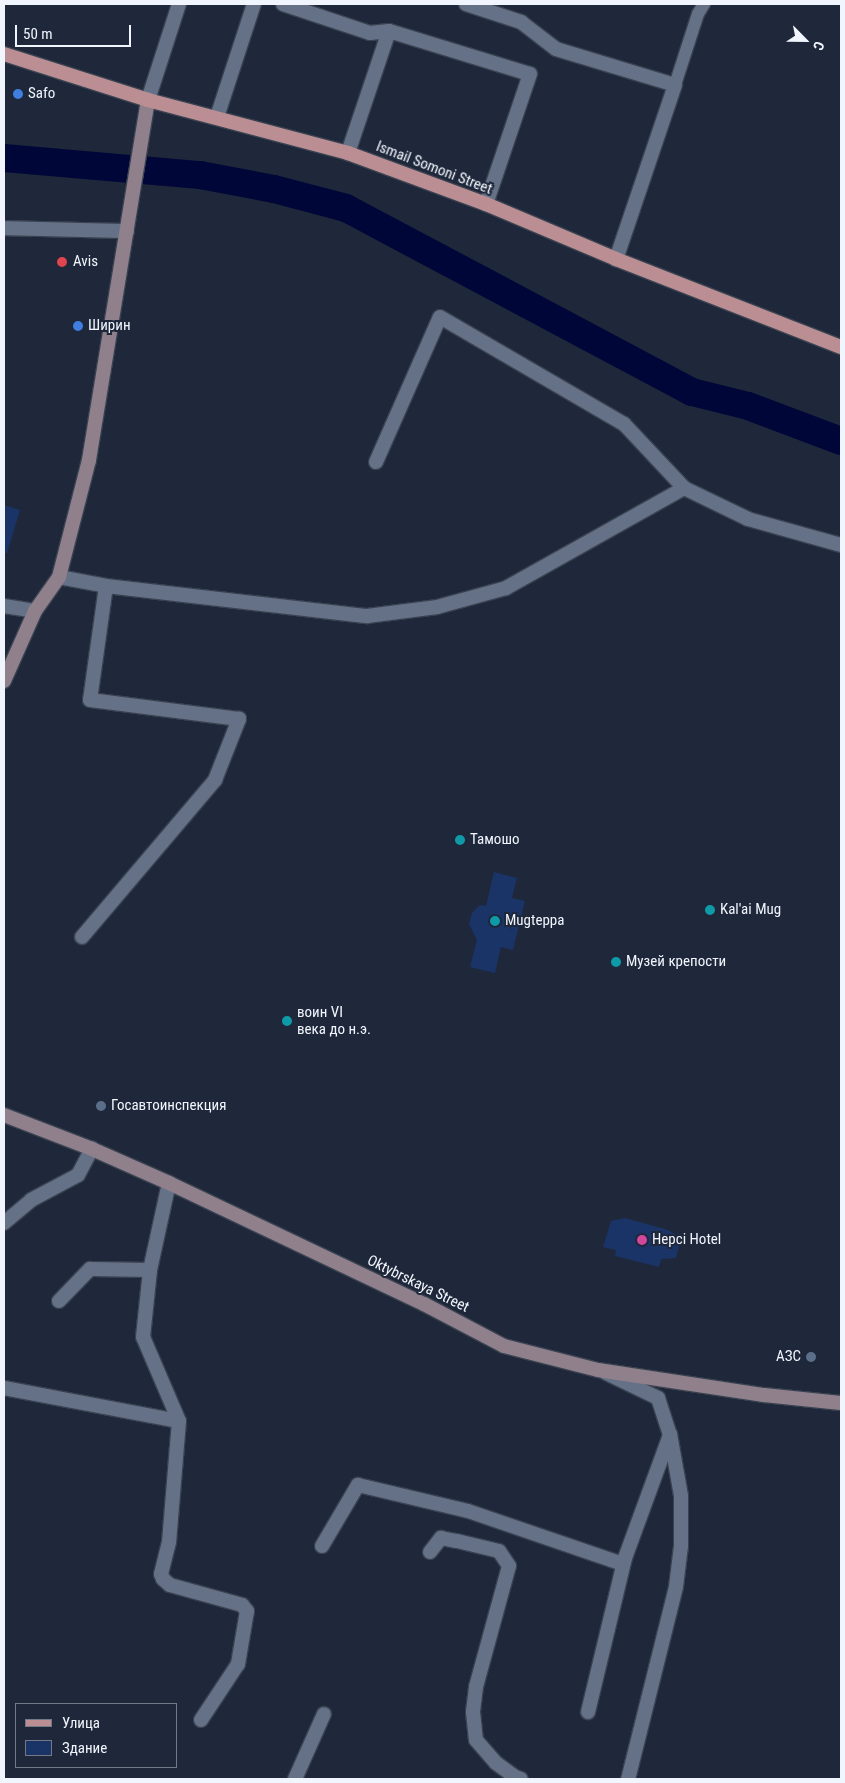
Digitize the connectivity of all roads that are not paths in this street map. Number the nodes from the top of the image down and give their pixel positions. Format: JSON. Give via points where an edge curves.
{"nodes":[{"id":1,"x":179,"y":4,"type":"edge"},
{"id":2,"x":254,"y":4,"type":"edge"},
{"id":3,"x":284,"y":4,"type":"edge"},
{"id":4,"x":466,"y":4,"type":"edge"},
{"id":5,"x":704,"y":4,"type":"edge"},
{"id":6,"x":482,"y":7,"type":"edge"},
{"id":7,"x":389,"y":31,"type":"junction"},
{"id":8,"x":4,"y":54,"type":"edge"},
{"id":9,"x":675,"y":85,"type":"junction"},
{"id":10,"x":146,"y":106,"type":"junction"},
{"id":11,"x":218,"y":117,"type":"junction"},
{"id":12,"x":348,"y":153,"type":"junction"},
{"id":13,"x":486,"y":204,"type":"junction"},
{"id":14,"x":4,"y":228,"type":"edge"},
{"id":15,"x":127,"y":231,"type":"junction"},
{"id":16,"x":616,"y":259,"type":"junction"},
{"id":17,"x":841,"y":347,"type":"edge"},
{"id":18,"x":376,"y":462,"type":"dead end"},
{"id":19,"x":684,"y":488,"type":"junction"},
{"id":20,"x":841,"y":545,"type":"edge"},
{"id":21,"x":59,"y":577,"type":"junction"},
{"id":22,"x":106,"y":586,"type":"junction"},
{"id":23,"x":4,"y":606,"type":"edge"},
{"id":24,"x":35,"y":611,"type":"junction"},
{"id":25,"x":4,"y":681,"type":"edge"},
{"id":26,"x":82,"y":937,"type":"dead end"},
{"id":27,"x":4,"y":1115,"type":"edge"},
{"id":28,"x":92,"y":1149,"type":"junction"},
{"id":29,"x":169,"y":1183,"type":"junction"},
{"id":30,"x":4,"y":1223,"type":"edge"},
{"id":31,"x":150,"y":1270,"type":"junction"},
{"id":32,"x":59,"y":1301,"type":"dead end"},
{"id":33,"x":598,"y":1370,"type":"junction"},
{"id":34,"x":4,"y":1388,"type":"edge"},
{"id":35,"x":841,"y":1403,"type":"edge"},
{"id":36,"x":179,"y":1421,"type":"junction"},
{"id":37,"x":670,"y":1434,"type":"junction"},
{"id":38,"x":322,"y":1546,"type":"dead end"},
{"id":39,"x":430,"y":1552,"type":"dead end"},
{"id":40,"x":623,"y":1564,"type":"junction"},
{"id":41,"x":588,"y":1712,"type":"dead end"},
{"id":42,"x":324,"y":1714,"type":"dead end"},
{"id":43,"x":201,"y":1720,"type":"dead end"},
{"id":44,"x":296,"y":1779,"type":"edge"},
{"id":45,"x":521,"y":1779,"type":"edge"},
{"id":46,"x":628,"y":1779,"type":"edge"}],
"edges":[{"from":1,"to":10,"type":"street"},
{"from":2,"to":11,"type":"street"},
{"from":3,"to":7,"type":"street","via":[[370,33]]},
{"from":4,"to":6,"type":"street"},
{"from":5,"to":9,"type":"street"},
{"from":6,"to":9,"type":"street","via":[[521,22],[556,49]]},
{"from":7,"to":12,"type":"street"},
{"from":7,"to":13,"type":"street","via":[[530,74]]},
{"from":8,"to":10,"type":"main road","name":"Ismail Somoni Street"},
{"from":9,"to":16,"type":"street"},
{"from":10,"to":11,"type":"main road","name":"Ismail Somoni Street"},
{"from":10,"to":15,"type":"main road"},
{"from":11,"to":12,"type":"main road","name":"Ismail Somoni Street"},
{"from":12,"to":13,"type":"main road","name":"Ismail Somoni Street"},
{"from":13,"to":16,"type":"main road","name":"Ismail Somoni Street"},
{"from":14,"to":15,"type":"street"},
{"from":15,"to":21,"type":"main road","via":[[89,460]]},
{"from":16,"to":17,"type":"main road","name":"Ismail Somoni Street"},
{"from":18,"to":19,"type":"street","via":[[440,317],[624,424]]},
{"from":19,"to":20,"type":"street","via":[[748,519]]},
{"from":19,"to":22,"type":"street","via":[[506,588],[437,607],[367,616]]},
{"from":21,"to":22,"type":"street"},
{"from":21,"to":24,"type":"main road"},
{"from":22,"to":26,"type":"street","via":[[90,700],[239,719],[215,780]]},
{"from":23,"to":24,"type":"street"},
{"from":24,"to":25,"type":"main road"},
{"from":27,"to":28,"type":"main road","name":"Oktybrskaya Street"},
{"from":28,"to":29,"type":"main road","name":"Oktybrskaya Street"},
{"from":28,"to":30,"type":"street","via":[[78,1175],[31,1200]]},
{"from":29,"to":31,"type":"street"},
{"from":29,"to":33,"type":"main road","name":"Oktybrskaya Street","via":[[424,1304],[504,1346]]},
{"from":31,"to":32,"type":"street","via":[[90,1269]]},
{"from":31,"to":36,"type":"street","via":[[142,1337]]},
{"from":33,"to":35,"type":"main road","name":"Oktybrskaya Street"},
{"from":33,"to":37,"type":"street","via":[[658,1398]]},
{"from":34,"to":36,"type":"street"},
{"from":36,"to":43,"type":"street","via":[[163,1579],[170,1585],[242,1606],[246,1610],[238,1664]]},
{"from":37,"to":40,"type":"street"},
{"from":37,"to":46,"type":"street","via":[[681,1496],[676,1587]]},
{"from":38,"to":40,"type":"street","via":[[358,1485],[468,1511]]},
{"from":39,"to":45,"type":"street","via":[[441,1538],[499,1551],[509,1566],[476,1687],[473,1712],[476,1740],[496,1763]]},
{"from":40,"to":41,"type":"street"},
{"from":42,"to":44,"type":"street"}]}
